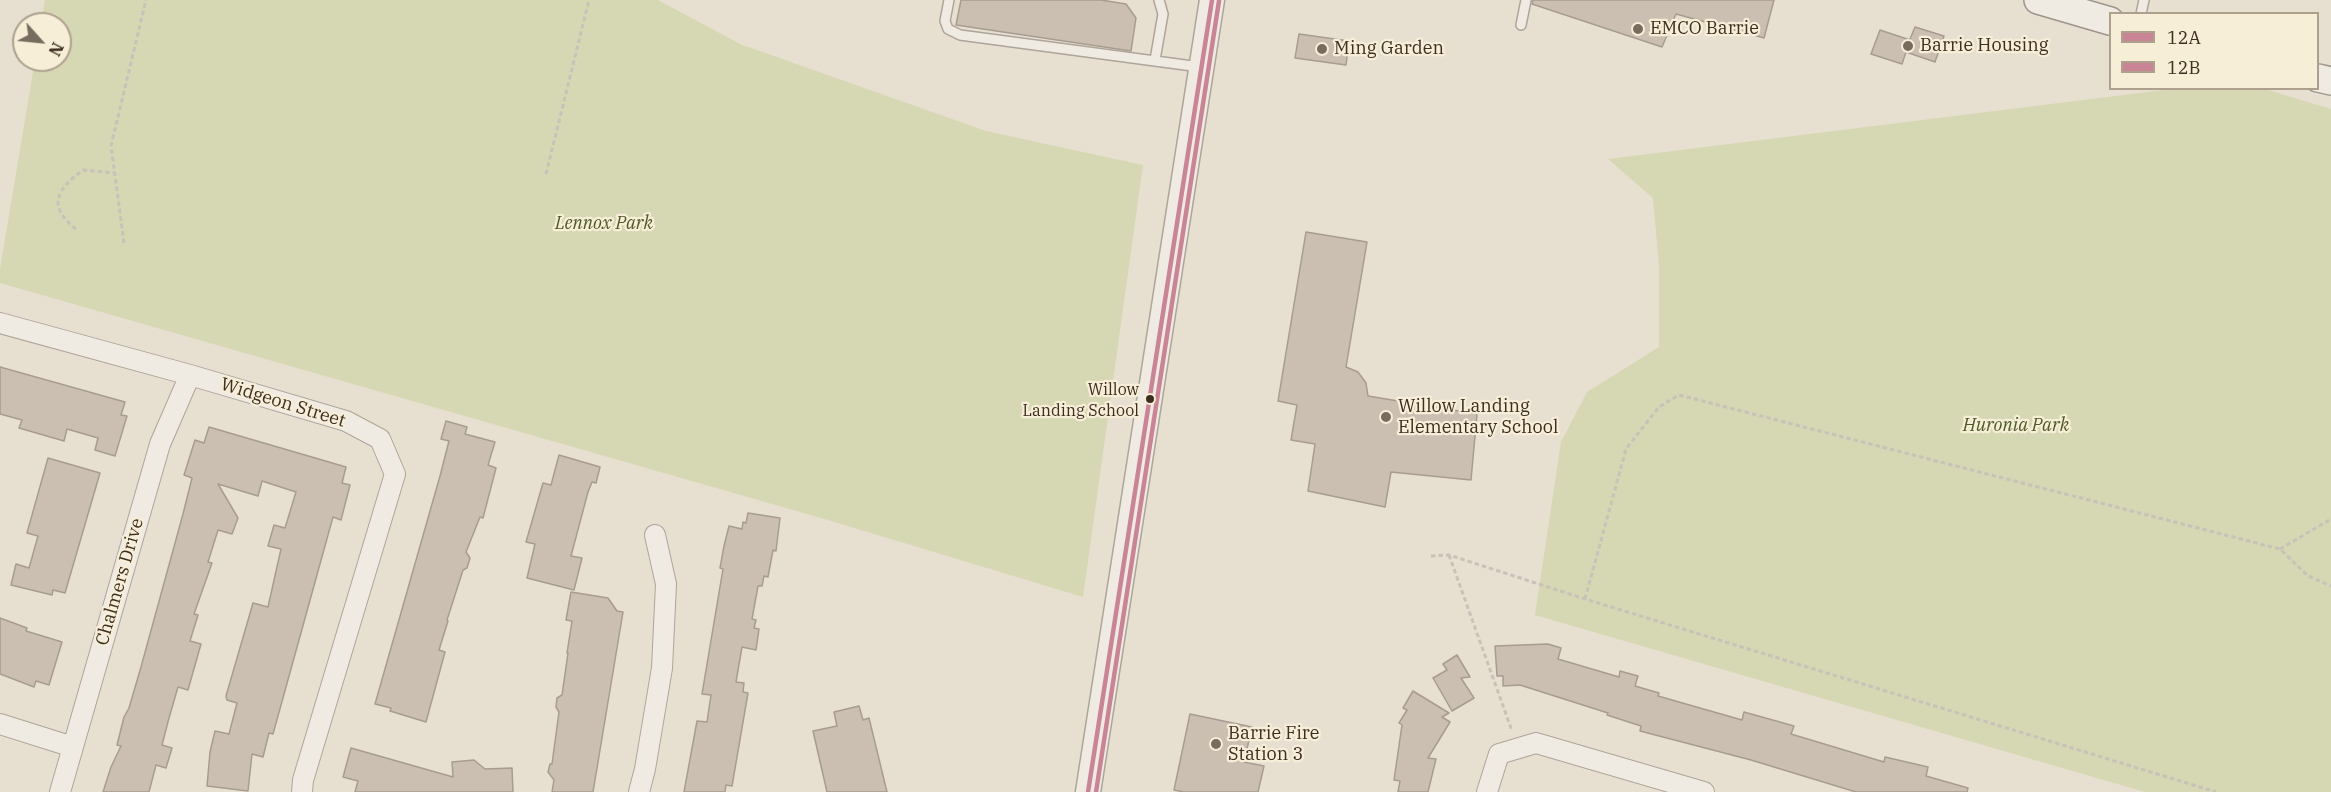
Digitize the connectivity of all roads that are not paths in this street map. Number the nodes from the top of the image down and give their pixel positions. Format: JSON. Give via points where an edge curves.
{"nodes":[{"id":1,"x":949,"y":0,"type":"edge"},
{"id":2,"x":1159,"y":0,"type":"edge"},
{"id":3,"x":1212,"y":0,"type":"edge"},
{"id":4,"x":1526,"y":0,"type":"edge"},
{"id":5,"x":2038,"y":0,"type":"edge"},
{"id":6,"x":2109,"y":21,"type":"edge"},
{"id":7,"x":1521,"y":25,"type":"dead end"},
{"id":8,"x":1155,"y":60,"type":"junction"},
{"id":9,"x":1202,"y":67,"type":"junction"},
{"id":10,"x":0,"y":323,"type":"edge"},
{"id":11,"x":190,"y":375,"type":"junction"},
{"id":12,"x":655,"y":535,"type":"dead end"},
{"id":13,"x":0,"y":724,"type":"edge"},
{"id":14,"x":73,"y":747,"type":"junction"},
{"id":15,"x":60,"y":792,"type":"edge"},
{"id":16,"x":302,"y":792,"type":"edge"},
{"id":17,"x":639,"y":792,"type":"edge"},
{"id":18,"x":1088,"y":792,"type":"edge"},
{"id":19,"x":1487,"y":792,"type":"edge"},
{"id":20,"x":1704,"y":792,"type":"edge"}],
"edges":[{"from":1,"to":8,"type":"lane","via":[[945,21],[948,29],[960,34]]},
{"from":2,"to":8,"type":"lane","via":[[1163,14]]},
{"from":3,"to":9,"type":"street"},
{"from":4,"to":7,"type":"lane"},
{"from":5,"to":6,"type":"main road"},
{"from":8,"to":9,"type":"lane"},
{"from":9,"to":18,"type":"street"},
{"from":10,"to":11,"type":"street","name":"Widgeon Street"},
{"from":11,"to":14,"type":"street","name":"Chalmers Drive","via":[[160,444]]},
{"from":11,"to":16,"type":"street","name":"Widgeon Street","via":[[346,421],[380,439],[395,474]]},
{"from":12,"to":17,"type":"street","via":[[666,584],[662,668]]},
{"from":13,"to":14,"type":"street"},
{"from":14,"to":15,"type":"street","name":"Chalmers Drive"},
{"from":19,"to":20,"type":"street","via":[[1499,754],[1536,743]]}]}
